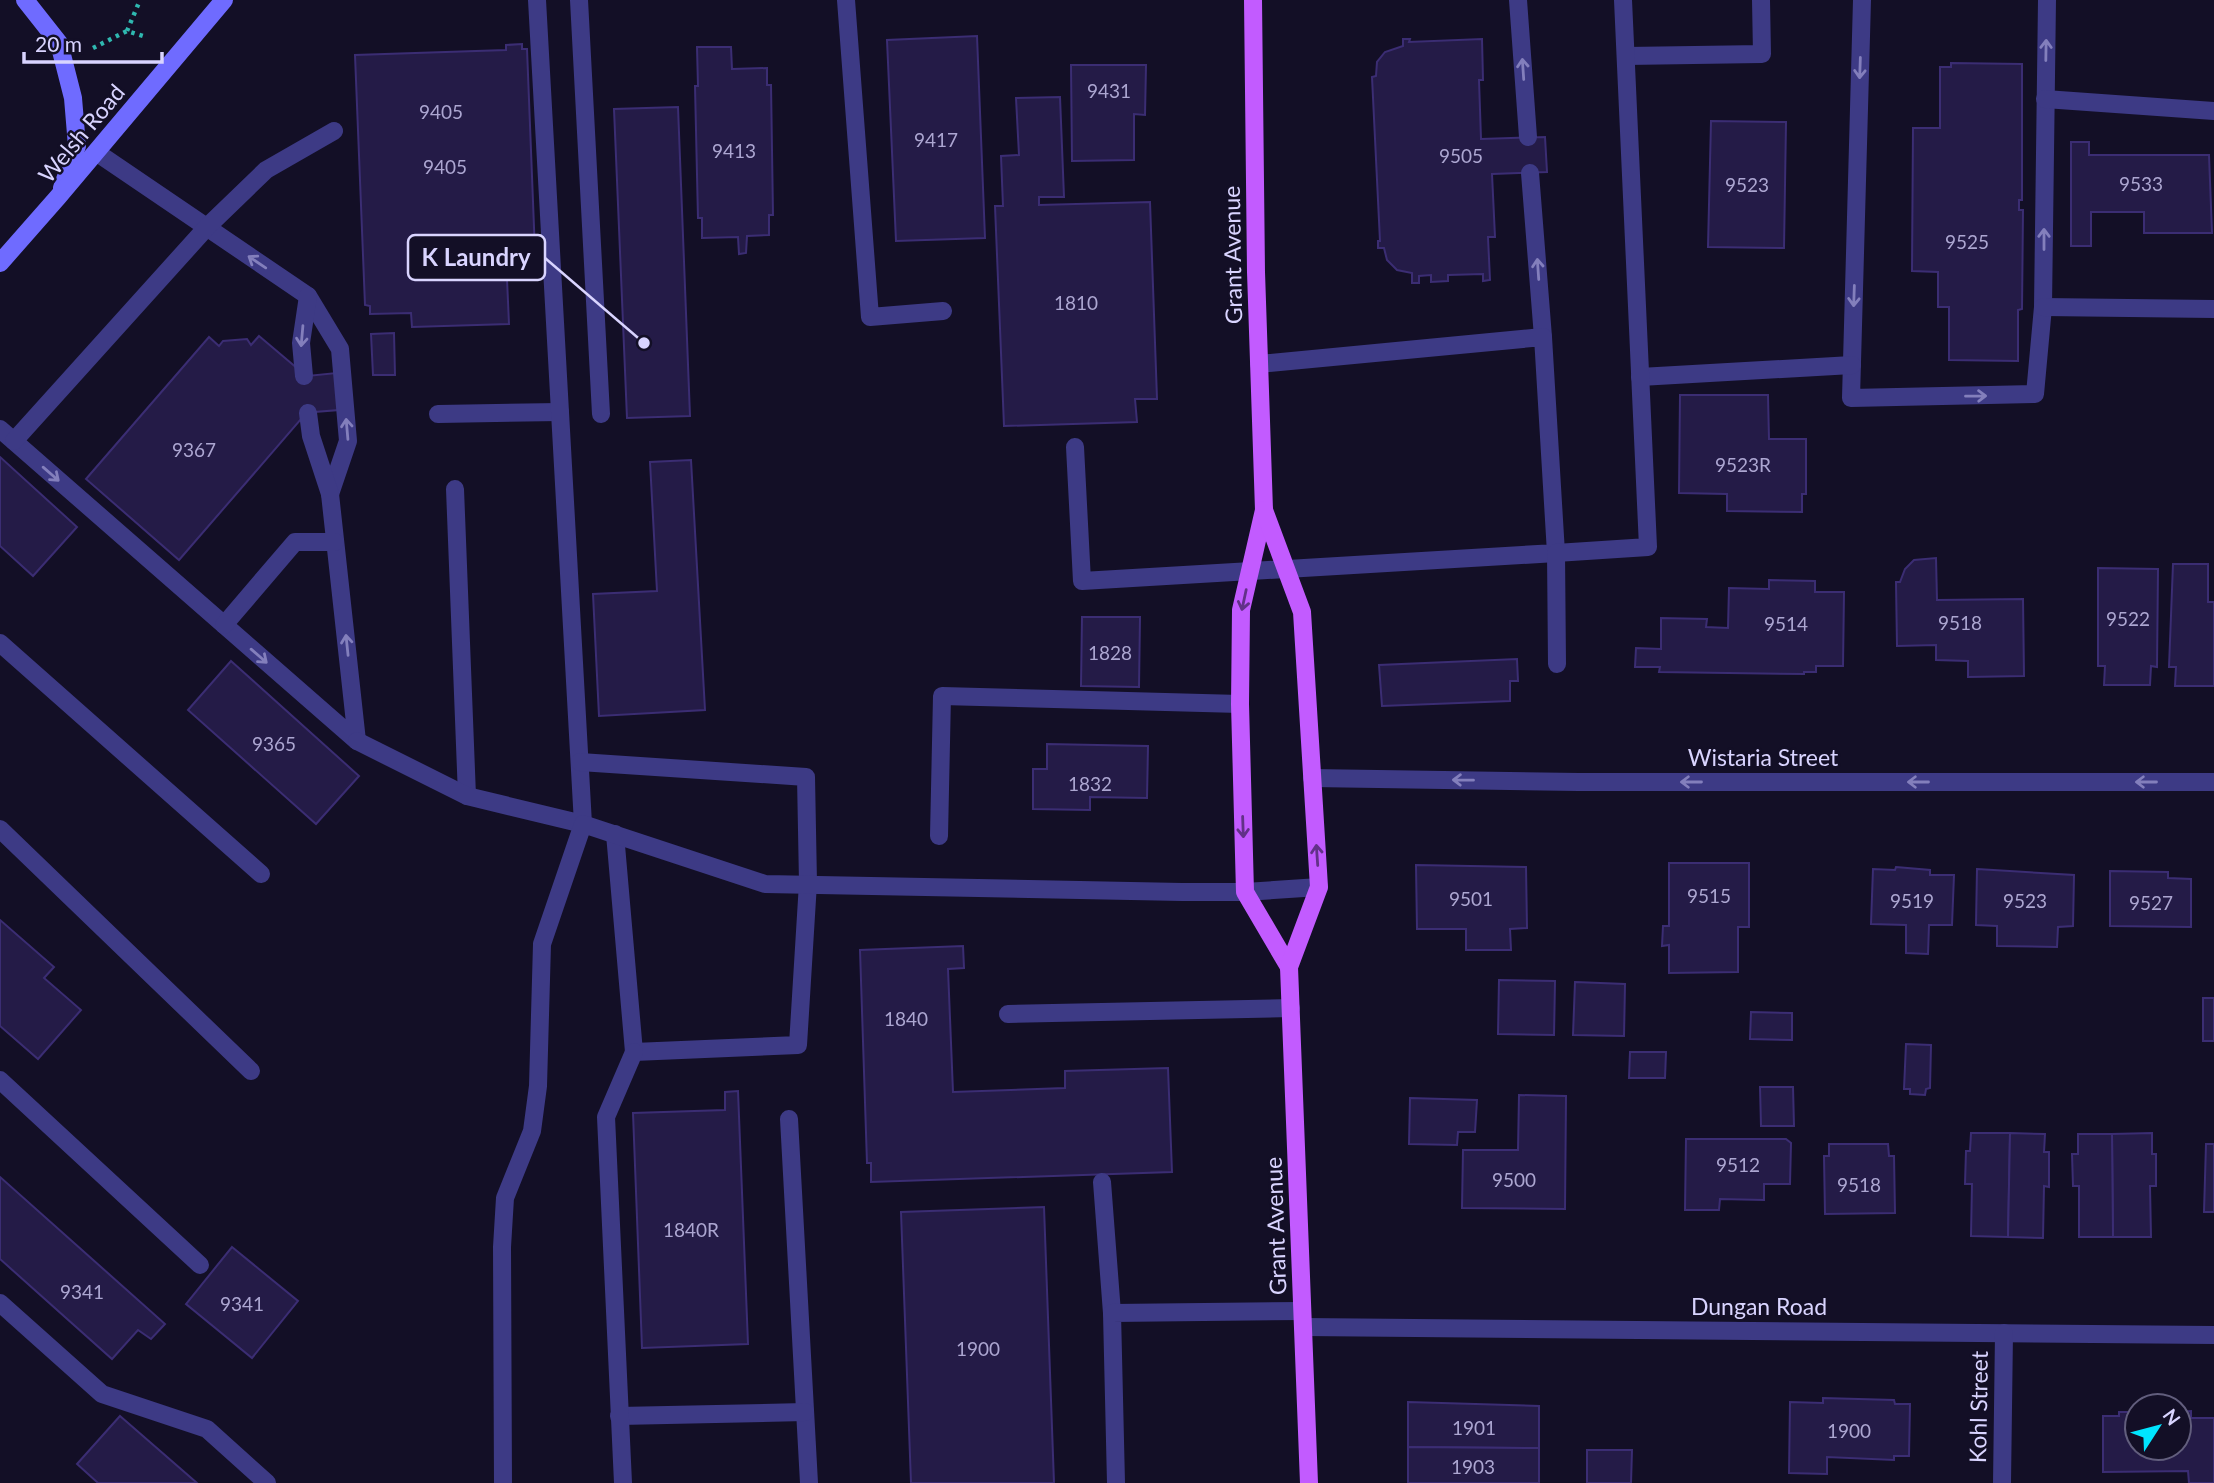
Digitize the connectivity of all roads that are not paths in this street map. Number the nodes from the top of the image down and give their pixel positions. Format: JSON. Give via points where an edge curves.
{"nodes":[{"id":1,"x":25,"y":0,"type":"edge"},
{"id":2,"x":224,"y":0,"type":"edge"},
{"id":3,"x":537,"y":0,"type":"edge"},
{"id":4,"x":579,"y":0,"type":"edge"},
{"id":5,"x":846,"y":0,"type":"edge"},
{"id":6,"x":1253,"y":0,"type":"edge"},
{"id":7,"x":1518,"y":0,"type":"edge"},
{"id":8,"x":1623,"y":0,"type":"edge"},
{"id":9,"x":1761,"y":0,"type":"edge"},
{"id":10,"x":1862,"y":0,"type":"edge"},
{"id":11,"x":2047,"y":0,"type":"edge"},
{"id":12,"x":1626,"y":56,"type":"junction"},
{"id":13,"x":2045,"y":99,"type":"junction"},
{"id":14,"x":2214,"y":111,"type":"edge"},
{"id":15,"x":334,"y":131,"type":"dead end"},
{"id":16,"x":1528,"y":137,"type":"dead end"},
{"id":17,"x":96,"y":152,"type":"junction"},
{"id":18,"x":1531,"y":173,"type":"dead end"},
{"id":19,"x":58,"y":198,"type":"junction"},
{"id":20,"x":207,"y":227,"type":"junction"},
{"id":21,"x":0,"y":263,"type":"edge"},
{"id":22,"x":307,"y":296,"type":"junction"},
{"id":23,"x":2043,"y":307,"type":"junction"},
{"id":24,"x":2214,"y":309,"type":"edge"},
{"id":25,"x":943,"y":312,"type":"dead end"},
{"id":26,"x":1543,"y":337,"type":"junction"},
{"id":27,"x":1259,"y":364,"type":"junction"},
{"id":28,"x":1852,"y":365,"type":"junction"},
{"id":29,"x":304,"y":376,"type":"dead end"},
{"id":30,"x":1640,"y":377,"type":"junction"},
{"id":31,"x":560,"y":412,"type":"junction"},
{"id":32,"x":308,"y":413,"type":"dead end"},
{"id":33,"x":438,"y":414,"type":"dead end"},
{"id":34,"x":601,"y":414,"type":"dead end"},
{"id":35,"x":7,"y":435,"type":"edge"},
{"id":36,"x":1075,"y":447,"type":"dead end"},
{"id":37,"x":455,"y":489,"type":"dead end"},
{"id":38,"x":330,"y":494,"type":"junction"},
{"id":39,"x":1264,"y":510,"type":"junction"},
{"id":40,"x":335,"y":542,"type":"junction"},
{"id":41,"x":1556,"y":553,"type":"junction"},
{"id":42,"x":1286,"y":569,"type":"junction"},
{"id":43,"x":1250,"y":571,"type":"junction"},
{"id":44,"x":224,"y":625,"type":"junction"},
{"id":45,"x":0,"y":643,"type":"edge"},
{"id":46,"x":1557,"y":664,"type":"dead end"},
{"id":47,"x":1240,"y":704,"type":"junction"},
{"id":48,"x":357,"y":741,"type":"junction"},
{"id":49,"x":580,"y":762,"type":"junction"},
{"id":50,"x":1312,"y":778,"type":"junction"},
{"id":51,"x":2214,"y":782,"type":"edge"},
{"id":52,"x":467,"y":796,"type":"junction"},
{"id":53,"x":583,"y":824,"type":"junction"},
{"id":54,"x":0,"y":829,"type":"edge"},
{"id":55,"x":615,"y":834,"type":"junction"},
{"id":56,"x":940,"y":836,"type":"dead end"},
{"id":57,"x":261,"y":874,"type":"dead end"},
{"id":58,"x":808,"y":883,"type":"junction"},
{"id":59,"x":1319,"y":887,"type":"junction"},
{"id":60,"x":1245,"y":892,"type":"junction"},
{"id":61,"x":1289,"y":967,"type":"junction"},
{"id":62,"x":1292,"y":1008,"type":"junction"},
{"id":63,"x":1008,"y":1014,"type":"dead end"},
{"id":64,"x":634,"y":1052,"type":"junction"},
{"id":65,"x":251,"y":1071,"type":"dead end"},
{"id":66,"x":0,"y":1080,"type":"edge"},
{"id":67,"x":789,"y":1119,"type":"dead end"},
{"id":68,"x":1102,"y":1182,"type":"dead end"},
{"id":69,"x":200,"y":1265,"type":"dead end"},
{"id":70,"x":0,"y":1303,"type":"edge"},
{"id":71,"x":1112,"y":1312,"type":"junction"},
{"id":72,"x":1303,"y":1319,"type":"junction"},
{"id":73,"x":2004,"y":1333,"type":"junction"},
{"id":74,"x":2214,"y":1335,"type":"edge"},
{"id":75,"x":806,"y":1412,"type":"junction"},
{"id":76,"x":619,"y":1416,"type":"junction"},
{"id":77,"x":267,"y":1483,"type":"edge"},
{"id":78,"x":503,"y":1483,"type":"edge"},
{"id":79,"x":622,"y":1483,"type":"edge"},
{"id":80,"x":809,"y":1483,"type":"edge"},
{"id":81,"x":1116,"y":1483,"type":"edge"},
{"id":82,"x":1309,"y":1483,"type":"edge"},
{"id":83,"x":2002,"y":1483,"type":"edge"}],
"edges":[{"from":1,"to":19,"type":"main road","via":[[59,43],[73,98],[77,146]]},
{"from":2,"to":17,"type":"main road","name":"Welsh Road"},
{"from":3,"to":31,"type":"street"},
{"from":4,"to":34,"type":"street"},
{"from":5,"to":25,"type":"street","via":[[870,317]]},
{"from":6,"to":27,"type":"main road","name":"Grant Avenue"},
{"from":16,"to":7,"type":"street","one_way":true},
{"from":8,"to":12,"type":"street"},
{"from":9,"to":12,"type":"street","via":[[1762,54]]},
{"from":10,"to":28,"type":"street","one_way":true},
{"from":13,"to":11,"type":"street","one_way":true},
{"from":12,"to":30,"type":"street"},
{"from":13,"to":14,"type":"street"},
{"from":23,"to":13,"type":"street","one_way":true},
{"from":15,"to":20,"type":"street","via":[[266,170]]},
{"from":17,"to":19,"type":"main road","name":"Welsh Road"},
{"from":17,"to":20,"type":"street"},
{"from":26,"to":18,"type":"street","one_way":true},
{"from":19,"to":21,"type":"main road","name":"Welsh Road"},
{"from":22,"to":20,"type":"street","one_way":true},
{"from":20,"to":35,"type":"street"},
{"from":22,"to":29,"type":"street","one_way":true,"via":[[301,343]]},
{"from":38,"to":22,"type":"street","one_way":true,"via":[[348,441],[340,349]]},
{"from":23,"to":24,"type":"street"},
{"from":28,"to":23,"type":"street","one_way":true,"via":[[1851,398],[2035,394]]},
{"from":26,"to":27,"type":"street"},
{"from":26,"to":41,"type":"street"},
{"from":27,"to":39,"type":"main road","name":"Grant Avenue"},
{"from":28,"to":30,"type":"street"},
{"from":30,"to":41,"type":"street","via":[[1647,547]]},
{"from":31,"to":33,"type":"street"},
{"from":31,"to":49,"type":"street"},
{"from":32,"to":38,"type":"street"},
{"from":35,"to":44,"type":"street","one_way":true},
{"from":36,"to":43,"type":"street","via":[[1082,580]]},
{"from":37,"to":52,"type":"street"},
{"from":38,"to":40,"type":"street"},
{"from":39,"to":42,"type":"main road","name":"Grant Avenue"},
{"from":39,"to":43,"type":"main road","name":"Grant Avenue"},
{"from":40,"to":44,"type":"street","via":[[295,542]]},
{"from":48,"to":40,"type":"street","one_way":true},
{"from":41,"to":42,"type":"street"},
{"from":41,"to":46,"type":"street"},
{"from":42,"to":43,"type":"street"},
{"from":42,"to":50,"type":"main road","name":"Grant Avenue","via":[[1302,612]]},
{"from":43,"to":47,"type":"main road","name":"Grant Avenue","one_way":true,"via":[[1241,610]]},
{"from":44,"to":48,"type":"street","one_way":true},
{"from":45,"to":57,"type":"street"},
{"from":47,"to":56,"type":"street","via":[[942,696]]},
{"from":47,"to":60,"type":"main road","name":"Grant Avenue","one_way":true},
{"from":48,"to":52,"type":"street"},
{"from":49,"to":53,"type":"street"},
{"from":49,"to":58,"type":"street","via":[[806,777]]},
{"from":51,"to":50,"type":"street","name":"Wistaria Street","one_way":true},
{"from":59,"to":50,"type":"main road","name":"Grant Avenue","one_way":true},
{"from":52,"to":53,"type":"street"},
{"from":53,"to":55,"type":"street"},
{"from":53,"to":78,"type":"street","via":[[542,944],[538,1086],[532,1130],[505,1198]]},
{"from":54,"to":65,"type":"street"},
{"from":55,"to":58,"type":"street","via":[[765,884]]},
{"from":55,"to":64,"type":"street"},
{"from":58,"to":60,"type":"street"},
{"from":58,"to":64,"type":"street","via":[[798,1045]]},
{"from":59,"to":60,"type":"street"},
{"from":59,"to":61,"type":"main road","name":"Grant Avenue"},
{"from":60,"to":61,"type":"main road","name":"Grant Avenue"},
{"from":61,"to":62,"type":"main road","name":"Grant Avenue"},
{"from":62,"to":63,"type":"street"},
{"from":62,"to":72,"type":"main road","name":"Grant Avenue"},
{"from":64,"to":76,"type":"street","via":[[606,1116]]},
{"from":66,"to":69,"type":"street"},
{"from":67,"to":75,"type":"street"},
{"from":68,"to":71,"type":"street"},
{"from":70,"to":77,"type":"street","via":[[102,1394],[207,1429]]},
{"from":71,"to":72,"type":"street","name":"Dungan Road"},
{"from":71,"to":81,"type":"street"},
{"from":72,"to":73,"type":"street","name":"Dungan Road"},
{"from":72,"to":82,"type":"main road","name":"Grant Avenue"},
{"from":73,"to":74,"type":"street","name":"Dungan Road"},
{"from":73,"to":83,"type":"street","name":"Kohl Street"},
{"from":75,"to":76,"type":"street"},
{"from":75,"to":80,"type":"street"},
{"from":76,"to":79,"type":"street"}]}
